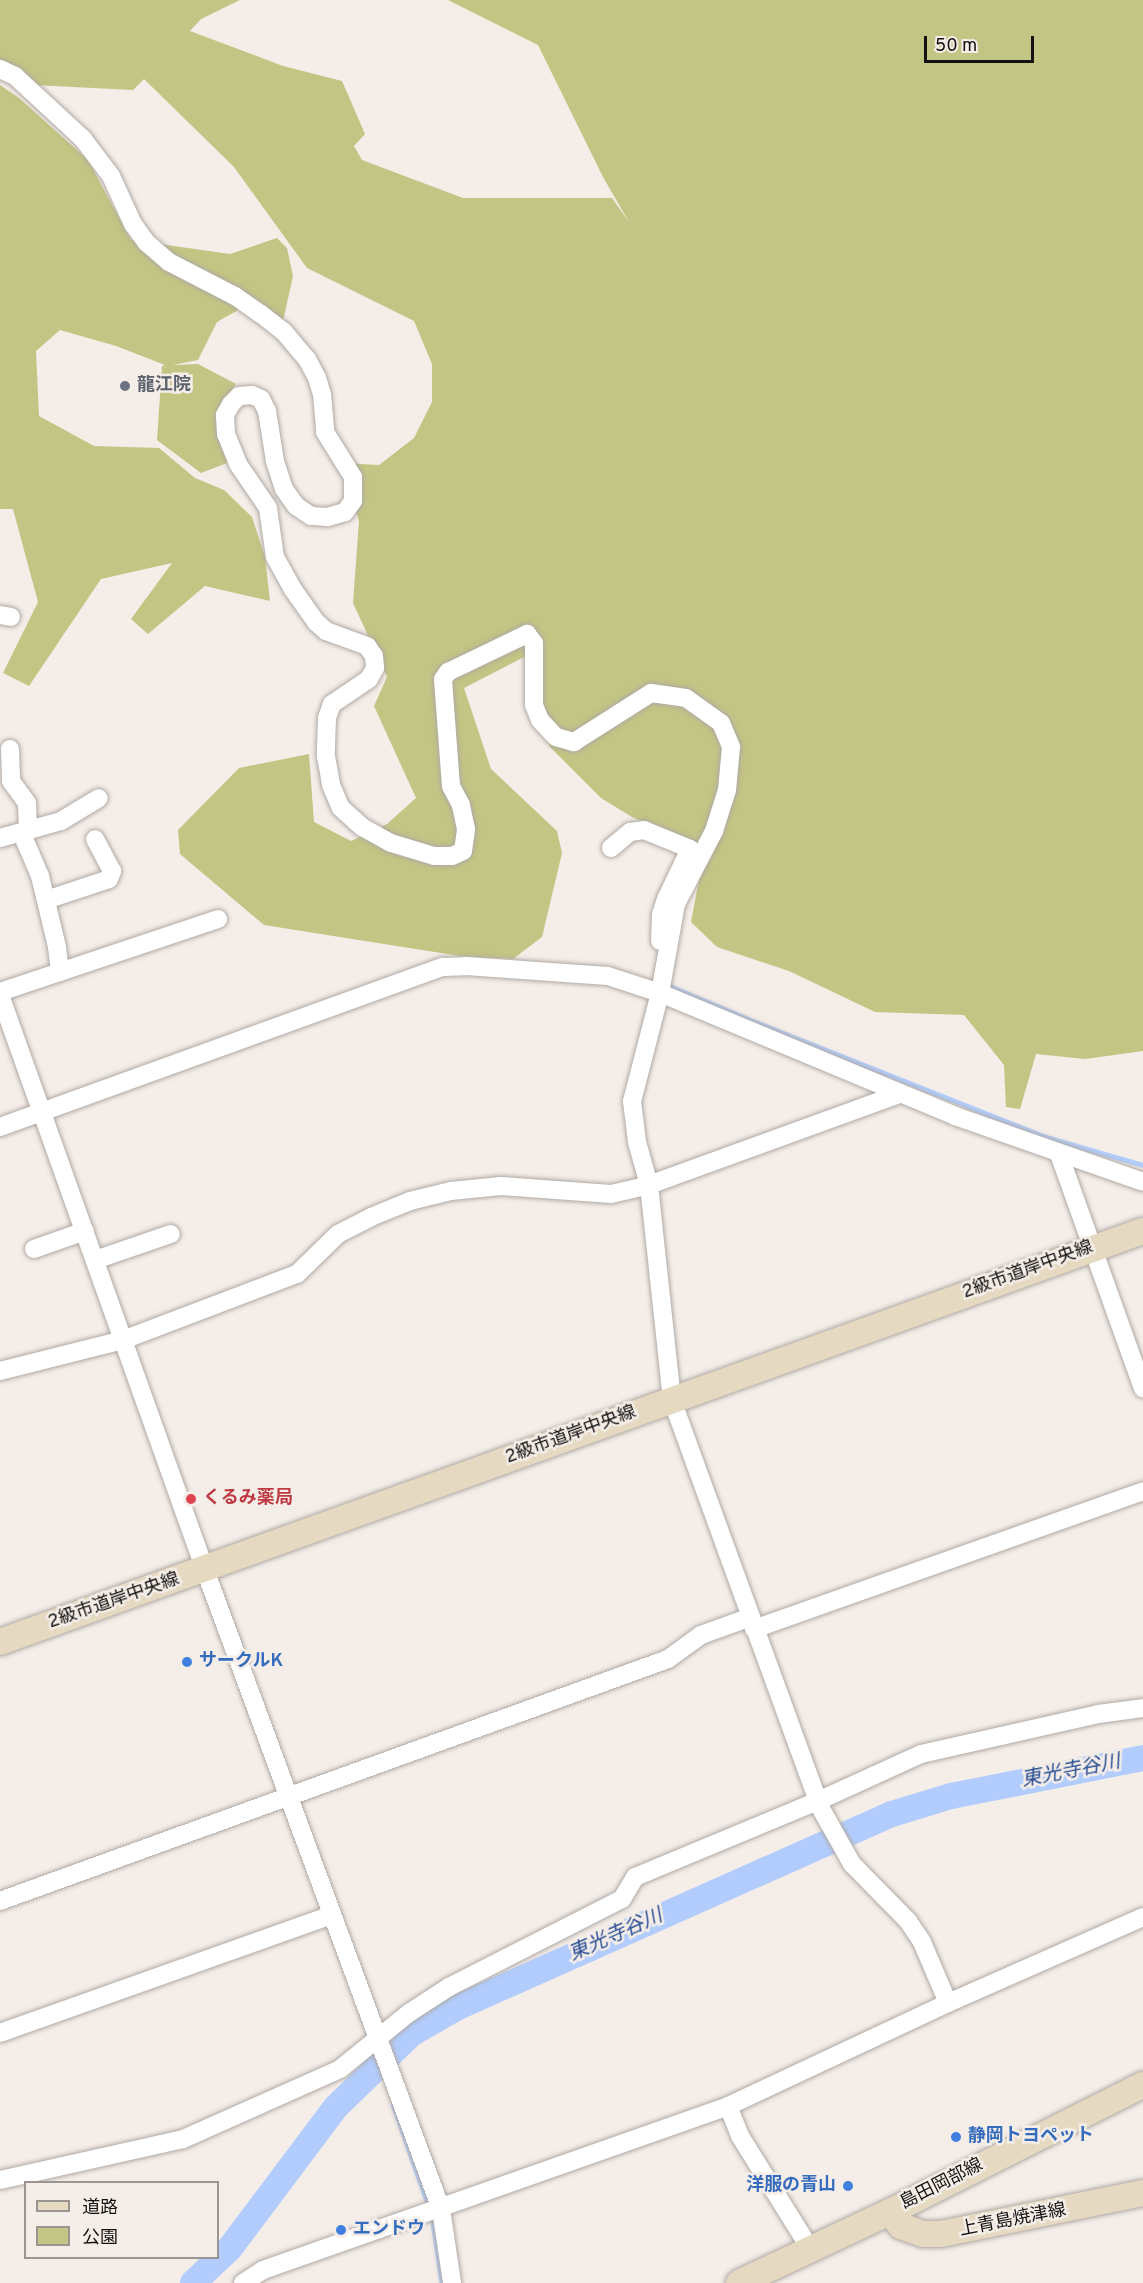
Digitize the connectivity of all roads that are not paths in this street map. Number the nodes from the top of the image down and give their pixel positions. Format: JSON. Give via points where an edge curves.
{"nodes":[{"id":1,"x":0,"y":69,"type":"edge"},
{"id":2,"x":10,"y":749,"type":"dead end"},
{"id":3,"x":99,"y":798,"type":"dead end"},
{"id":4,"x":25,"y":833,"type":"junction"},
{"id":5,"x":0,"y":838,"type":"edge"},
{"id":6,"x":95,"y":839,"type":"dead end"},
{"id":7,"x":611,"y":848,"type":"dead end"},
{"id":8,"x":46,"y":900,"type":"junction"},
{"id":9,"x":218,"y":920,"type":"dead end"},
{"id":10,"x":60,"y":972,"type":"junction"},
{"id":11,"x":663,"y":975,"type":"junction"},
{"id":12,"x":660,"y":993,"type":"junction"},
{"id":13,"x":0,"y":994,"type":"edge"},
{"id":14,"x":899,"y":1094,"type":"junction"},
{"id":15,"x":42,"y":1112,"type":"junction"},
{"id":16,"x":0,"y":1127,"type":"edge"},
{"id":17,"x":1059,"y":1154,"type":"junction"},
{"id":18,"x":1143,"y":1182,"type":"edge"},
{"id":19,"x":649,"y":1185,"type":"junction"},
{"id":20,"x":84,"y":1230,"type":"junction"},
{"id":21,"x":1143,"y":1231,"type":"edge"},
{"id":22,"x":171,"y":1234,"type":"dead end"},
{"id":23,"x":1091,"y":1248,"type":"junction"},
{"id":24,"x":34,"y":1249,"type":"dead end"},
{"id":25,"x":95,"y":1260,"type":"junction"},
{"id":26,"x":123,"y":1340,"type":"junction"},
{"id":27,"x":0,"y":1371,"type":"edge"},
{"id":28,"x":1143,"y":1388,"type":"edge"},
{"id":29,"x":672,"y":1400,"type":"junction"},
{"id":30,"x":1143,"y":1491,"type":"edge"},
{"id":31,"x":206,"y":1570,"type":"junction"},
{"id":32,"x":752,"y":1623,"type":"junction"},
{"id":33,"x":2,"y":1635,"type":"edge"},
{"id":34,"x":1143,"y":1708,"type":"edge"},
{"id":35,"x":289,"y":1797,"type":"junction"},
{"id":36,"x":819,"y":1804,"type":"junction"},
{"id":37,"x":0,"y":1901,"type":"edge"},
{"id":38,"x":332,"y":1915,"type":"junction"},
{"id":39,"x":1143,"y":1917,"type":"edge"},
{"id":40,"x":948,"y":2003,"type":"junction"},
{"id":41,"x":0,"y":2032,"type":"edge"},
{"id":42,"x":379,"y":2042,"type":"junction"},
{"id":43,"x":1143,"y":2085,"type":"edge"},
{"id":44,"x":728,"y":2106,"type":"junction"},
{"id":45,"x":0,"y":2180,"type":"edge"},
{"id":46,"x":1143,"y":2193,"type":"edge"},
{"id":47,"x":441,"y":2209,"type":"junction"},
{"id":48,"x":890,"y":2212,"type":"junction"},
{"id":49,"x":811,"y":2250,"type":"junction"},
{"id":50,"x":243,"y":2283,"type":"edge"},
{"id":51,"x":452,"y":2283,"type":"edge"},
{"id":52,"x":739,"y":2283,"type":"edge"},
{"id":53,"x":759,"y":2283,"type":"edge"}],
"edges":[{"from":1,"to":11,"type":"street","via":[[15,76],[83,139],[111,176],[133,224],[147,243],[169,262],[235,296],[268,319],[307,359],[317,378],[325,432],[353,477],[353,501],[345,512],[311,516],[296,507],[284,489],[261,399],[239,396],[231,404],[225,415],[226,434],[238,464],[268,508],[275,557],[292,588],[326,631],[367,646],[374,656],[375,668],[369,679],[332,704],[327,718],[326,756],[331,785],[341,808],[362,827],[391,843],[434,856],[452,856],[463,851],[466,829],[461,805],[450,786],[443,679],[448,672],[527,634],[534,643],[534,705],[540,720],[556,737],[574,742],[651,693],[686,698],[721,723],[731,747],[727,790],[714,831],[676,904]]},
{"from":2,"to":4,"type":"street","via":[[11,781],[27,803]]},
{"from":3,"to":4,"type":"street","via":[[61,821]]},
{"from":4,"to":5,"type":"street"},
{"from":4,"to":8,"type":"street"},
{"from":6,"to":8,"type":"street","via":[[112,871],[109,879]]},
{"from":7,"to":11,"type":"street","via":[[630,832],[644,830],[690,849],[661,914]]},
{"from":8,"to":10,"type":"street"},
{"from":9,"to":10,"type":"street"},
{"from":10,"to":13,"type":"street"},
{"from":11,"to":12,"type":"street"},
{"from":12,"to":14,"type":"street"},
{"from":12,"to":15,"type":"street","via":[[608,976],[443,967]]},
{"from":12,"to":19,"type":"street","via":[[632,1101],[637,1142]]},
{"from":13,"to":15,"type":"street"},
{"from":14,"to":17,"type":"street"},
{"from":14,"to":19,"type":"street"},
{"from":15,"to":16,"type":"street"},
{"from":15,"to":20,"type":"street"},
{"from":17,"to":18,"type":"street"},
{"from":17,"to":23,"type":"street"},
{"from":19,"to":26,"type":"street","via":[[611,1194],[501,1186],[451,1191],[410,1201],[338,1234],[297,1274]]},
{"from":19,"to":29,"type":"street"},
{"from":20,"to":24,"type":"street"},
{"from":20,"to":25,"type":"street"},
{"from":21,"to":23,"type":"street","name":"2級市道岸中央線"},
{"from":22,"to":25,"type":"street"},
{"from":23,"to":28,"type":"street"},
{"from":23,"to":29,"type":"street","name":"2級市道岸中央線"},
{"from":25,"to":26,"type":"street"},
{"from":26,"to":27,"type":"street"},
{"from":26,"to":31,"type":"street"},
{"from":29,"to":31,"type":"street","name":"2級市道岸中央線"},
{"from":29,"to":32,"type":"street"},
{"from":30,"to":32,"type":"street"},
{"from":31,"to":33,"type":"street","name":"2級市道岸中央線"},
{"from":31,"to":35,"type":"street"},
{"from":32,"to":35,"type":"street","via":[[701,1635],[668,1659]]},
{"from":32,"to":36,"type":"street"},
{"from":34,"to":36,"type":"street","via":[[1098,1714],[921,1754]]},
{"from":35,"to":37,"type":"street"},
{"from":35,"to":38,"type":"street"},
{"from":36,"to":40,"type":"street","via":[[852,1864],[908,1921],[922,1942]]},
{"from":36,"to":42,"type":"street","via":[[635,1877],[622,1899],[449,1987],[409,2013]]},
{"from":38,"to":41,"type":"street"},
{"from":38,"to":42,"type":"street"},
{"from":39,"to":40,"type":"street"},
{"from":40,"to":44,"type":"street"},
{"from":42,"to":45,"type":"street","via":[[340,2069],[183,2139]]},
{"from":42,"to":47,"type":"street"},
{"from":43,"to":48,"type":"street","name":"島田岡部線"},
{"from":44,"to":47,"type":"street"},
{"from":44,"to":49,"type":"street","via":[[740,2136]]},
{"from":46,"to":48,"type":"street","name":"上青島焼津線","via":[[941,2234],[923,2234],[901,2226]]},
{"from":47,"to":50,"type":"street","via":[[263,2270]]},
{"from":47,"to":51,"type":"street"},
{"from":48,"to":49,"type":"street","name":"島田岡部線"},
{"from":49,"to":52,"type":"street","name":"島田岡部線"},
{"from":49,"to":53,"type":"street"}]}
